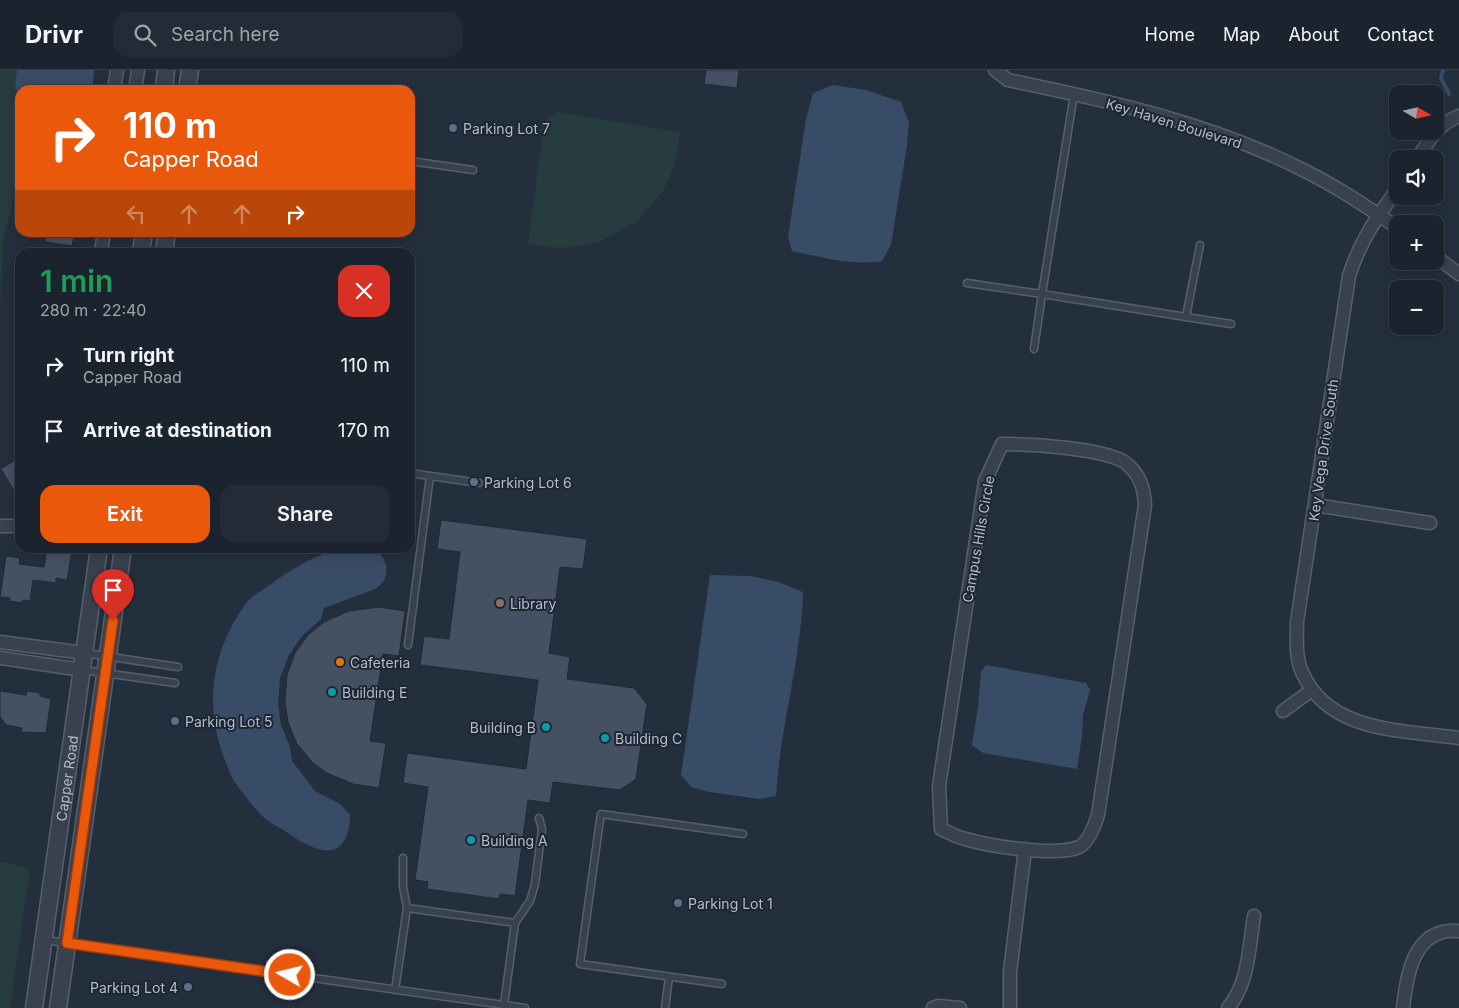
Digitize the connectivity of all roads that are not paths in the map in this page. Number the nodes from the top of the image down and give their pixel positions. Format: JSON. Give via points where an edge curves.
{"nodes":[{"id":1,"x":117,"y":70,"type":"edge"},
{"id":2,"x":138,"y":70,"type":"edge"},
{"id":3,"x":166,"y":70,"type":"edge"},
{"id":4,"x":190,"y":70,"type":"edge"},
{"id":5,"x":995,"y":70,"type":"edge"},
{"id":6,"x":115,"y":85,"type":"edge"},
{"id":7,"x":136,"y":85,"type":"edge"},
{"id":8,"x":164,"y":85,"type":"edge"},
{"id":9,"x":188,"y":85,"type":"edge"},
{"id":10,"x":1074,"y":94,"type":"junction"},
{"id":11,"x":1459,"y":116,"type":"edge"},
{"id":12,"x":1423,"y":150,"type":"edge"},
{"id":13,"x":415,"y":162,"type":"edge"},
{"id":14,"x":473,"y":170,"type":"dead end"},
{"id":15,"x":1389,"y":201,"type":"edge"},
{"id":16,"x":1379,"y":215,"type":"junction"},
{"id":17,"x":1389,"y":222,"type":"edge"},
{"id":18,"x":1200,"y":245,"type":"dead end"},
{"id":19,"x":1444,"y":263,"type":"edge"},
{"id":20,"x":1459,"y":274,"type":"edge"},
{"id":21,"x":967,"y":283,"type":"dead end"},
{"id":22,"x":1042,"y":294,"type":"junction"},
{"id":23,"x":1186,"y":317,"type":"junction"},
{"id":24,"x":1231,"y":324,"type":"dead end"},
{"id":25,"x":1034,"y":349,"type":"dead end"},
{"id":26,"x":415,"y":474,"type":"edge"},
{"id":27,"x":430,"y":476,"type":"junction"},
{"id":28,"x":479,"y":483,"type":"dead end"},
{"id":29,"x":1315,"y":505,"type":"junction"},
{"id":30,"x":1430,"y":523,"type":"dead end"},
{"id":31,"x":0,"y":526,"type":"edge"},
{"id":32,"x":15,"y":526,"type":"edge"},
{"id":33,"x":98,"y":553,"type":"edge"},
{"id":34,"x":122,"y":553,"type":"edge"},
{"id":35,"x":0,"y":642,"type":"edge"},
{"id":36,"x":408,"y":645,"type":"dead end"},
{"id":37,"x":30,"y":646,"type":"junction"},
{"id":38,"x":84,"y":653,"type":"junction"},
{"id":39,"x":108,"y":656,"type":"junction"},
{"id":40,"x":0,"y":658,"type":"edge"},
{"id":41,"x":27,"y":663,"type":"junction"},
{"id":42,"x":178,"y":666,"type":"dead end"},
{"id":43,"x":82,"y":670,"type":"junction"},
{"id":44,"x":105,"y":674,"type":"junction"},
{"id":45,"x":175,"y":683,"type":"dead end"},
{"id":46,"x":1312,"y":690,"type":"junction"},
{"id":47,"x":1283,"y":711,"type":"dead end"},
{"id":48,"x":1459,"y":738,"type":"edge"},
{"id":49,"x":539,"y":818,"type":"dead end"},
{"id":50,"x":743,"y":834,"type":"dead end"},
{"id":51,"x":1025,"y":849,"type":"junction"},
{"id":52,"x":404,"y":858,"type":"dead end"},
{"id":53,"x":407,"y":908,"type":"junction"},
{"id":54,"x":1254,"y":916,"type":"dead end"},
{"id":55,"x":515,"y":923,"type":"junction"},
{"id":56,"x":1459,"y":931,"type":"edge"},
{"id":57,"x":44,"y":940,"type":"junction"},
{"id":58,"x":67,"y":943,"type":"junction"},
{"id":59,"x":669,"y":977,"type":"junction"},
{"id":60,"x":722,"y":984,"type":"dead end"},
{"id":61,"x":395,"y":990,"type":"junction"},
{"id":62,"x":504,"y":1005,"type":"junction"},
{"id":63,"x":34,"y":1008,"type":"edge"},
{"id":64,"x":58,"y":1008,"type":"edge"},
{"id":65,"x":525,"y":1008,"type":"edge"},
{"id":66,"x":665,"y":1008,"type":"edge"},
{"id":67,"x":933,"y":1008,"type":"edge"},
{"id":68,"x":960,"y":1008,"type":"edge"},
{"id":69,"x":1010,"y":1008,"type":"edge"},
{"id":70,"x":1228,"y":1008,"type":"edge"},
{"id":71,"x":1403,"y":1008,"type":"edge"}],
"edges":[{"from":1,"to":6,"type":"street"},
{"from":2,"to":7,"type":"street"},
{"from":3,"to":8,"type":"street"},
{"from":4,"to":9,"type":"street"},
{"from":5,"to":10,"type":"street","name":"Key Haven Boulevard","via":[[1008,80]]},
{"from":10,"to":16,"type":"street","name":"Key Haven Boulevard","via":[[1147,111],[1255,148],[1304,170]]},
{"from":10,"to":22,"type":"lane"},
{"from":11,"to":12,"type":"street","via":[[1448,120],[1437,130]]},
{"from":13,"to":14,"type":"lane"},
{"from":15,"to":16,"type":"street","name":"Key Vega Drive South"},
{"from":16,"to":17,"type":"street","name":"Key Haven Boulevard"},
{"from":16,"to":29,"type":"street","name":"Key Vega Drive South","via":[[1356,254],[1349,276]]},
{"from":18,"to":23,"type":"lane"},
{"from":19,"to":20,"type":"street"},
{"from":21,"to":22,"type":"lane"},
{"from":22,"to":23,"type":"lane"},
{"from":22,"to":25,"type":"lane"},
{"from":23,"to":24,"type":"lane"},
{"from":26,"to":27,"type":"lane"},
{"from":27,"to":28,"type":"lane"},
{"from":27,"to":36,"type":"lane"},
{"from":29,"to":30,"type":"street"},
{"from":29,"to":46,"type":"street","name":"Key Vega Drive South","via":[[1297,622],[1301,670]]},
{"from":31,"to":32,"type":"street"},
{"from":33,"to":38,"type":"street","name":"Capper Road"},
{"from":34,"to":39,"type":"street","name":"Capper Road"},
{"from":35,"to":37,"type":"street"},
{"from":37,"to":38,"type":"street"},
{"from":37,"to":41,"type":"street"},
{"from":38,"to":39,"type":"lane"},
{"from":38,"to":43,"type":"street","name":"Capper Road"},
{"from":39,"to":42,"type":"lane"},
{"from":39,"to":44,"type":"street","name":"Capper Road"},
{"from":40,"to":41,"type":"street"},
{"from":41,"to":43,"type":"street"},
{"from":43,"to":44,"type":"lane"},
{"from":43,"to":57,"type":"street","name":"Capper Road"},
{"from":44,"to":45,"type":"lane"},
{"from":44,"to":58,"type":"street","name":"Capper Road"},
{"from":46,"to":47,"type":"street"},
{"from":46,"to":48,"type":"street","name":"Key Vega Drive South","via":[[1344,717],[1366,725]]},
{"from":49,"to":55,"type":"lane","via":[[542,829],[535,884],[530,902]]},
{"from":50,"to":59,"type":"lane","via":[[601,814],[580,964]]},
{"from":51,"to":51,"type":"street","name":"Campus Hills Circle","via":[[1045,852],[1081,846],[1098,815],[1145,504],[1144,489],[1126,462],[1109,455],[1044,445],[1002,444],[985,481],[939,786],[939,808],[941,829],[960,838]]},
{"from":51,"to":69,"type":"street","via":[[1010,972]]},
{"from":52,"to":53,"type":"lane","via":[[403,886]]},
{"from":53,"to":55,"type":"lane"},
{"from":53,"to":61,"type":"lane"},
{"from":54,"to":70,"type":"street","via":[[1243,981]]},
{"from":55,"to":62,"type":"lane"},
{"from":56,"to":71,"type":"street","via":[[1437,935],[1425,942],[1415,954],[1407,974]]},
{"from":57,"to":58,"type":"lane"},
{"from":57,"to":63,"type":"street","name":"Capper Road"},
{"from":58,"to":61,"type":"lane"},
{"from":58,"to":64,"type":"street","name":"Capper Road"},
{"from":59,"to":60,"type":"lane"},
{"from":59,"to":66,"type":"lane"},
{"from":61,"to":62,"type":"lane"},
{"from":62,"to":65,"type":"lane"},
{"from":67,"to":68,"type":"street"}]}
